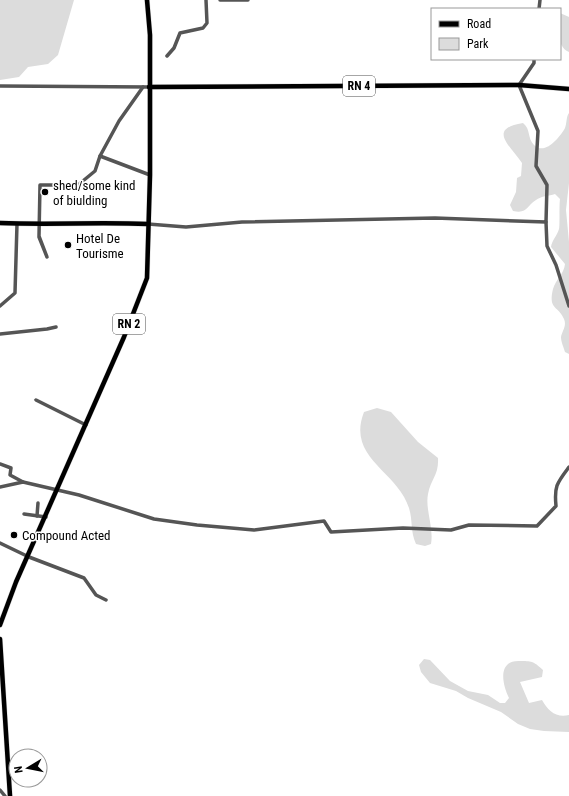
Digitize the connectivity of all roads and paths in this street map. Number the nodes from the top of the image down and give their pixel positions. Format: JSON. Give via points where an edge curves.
{"nodes":[{"id":1,"x":147,"y":0,"type":"edge"},
{"id":2,"x":206,"y":0,"type":"edge"},
{"id":3,"x":220,"y":0,"type":"edge"},
{"id":4,"x":248,"y":0,"type":"edge"},
{"id":5,"x":167,"y":56,"type":"dead end"},
{"id":6,"x":534,"y":60,"type":"edge"},
{"id":7,"x":519,"y":85,"type":"junction"},
{"id":8,"x":0,"y":86,"type":"edge"},
{"id":9,"x":143,"y":87,"type":"junction"},
{"id":10,"x":149,"y":87,"type":"junction"},
{"id":11,"x":569,"y":89,"type":"edge"},
{"id":12,"x":100,"y":156,"type":"junction"},
{"id":13,"x":150,"y":174,"type":"junction"},
{"id":14,"x":546,"y":222,"type":"junction"},
{"id":15,"x":0,"y":223,"type":"edge"},
{"id":16,"x":17,"y":224,"type":"junction"},
{"id":17,"x":148,"y":224,"type":"junction"},
{"id":18,"x":39,"y":225,"type":"junction"},
{"id":19,"x":39,"y":237,"type":"dead end"},
{"id":20,"x":0,"y":306,"type":"edge"},
{"id":21,"x":569,"y":306,"type":"edge"},
{"id":22,"x":56,"y":326,"type":"dead end"},
{"id":23,"x":0,"y":334,"type":"edge"},
{"id":24,"x":36,"y":400,"type":"dead end"},
{"id":25,"x":86,"y":425,"type":"junction"},
{"id":26,"x":0,"y":464,"type":"edge"},
{"id":27,"x":569,"y":467,"type":"edge"},
{"id":28,"x":22,"y":482,"type":"junction"},
{"id":29,"x":0,"y":487,"type":"edge"},
{"id":30,"x":57,"y":489,"type":"junction"},
{"id":31,"x":38,"y":503,"type":"dead end"},
{"id":32,"x":24,"y":514,"type":"dead end"},
{"id":33,"x":37,"y":516,"type":"junction"},
{"id":34,"x":46,"y":517,"type":"junction"},
{"id":35,"x":0,"y":543,"type":"edge"},
{"id":36,"x":29,"y":557,"type":"junction"},
{"id":37,"x":106,"y":600,"type":"dead end"},
{"id":38,"x":0,"y":625,"type":"edge"},
{"id":39,"x":0,"y":639,"type":"edge"},
{"id":40,"x":0,"y":790,"type":"edge"},
{"id":41,"x":5,"y":796,"type":"edge"},
{"id":42,"x":10,"y":796,"type":"edge"}],
"edges":[{"from":1,"to":10,"type":"main road","number":"RN 2","via":[[150,34]]},
{"from":2,"to":5,"type":"street","via":[[207,23],[203,28],[180,33],[174,48]]},
{"from":3,"to":4,"type":"street"},
{"from":6,"to":7,"type":"street"},
{"from":7,"to":10,"type":"main road","number":"RN 4"},
{"from":7,"to":11,"type":"main road","number":"RN 4"},
{"from":7,"to":14,"type":"street","via":[[538,131],[536,166],[547,185]]},
{"from":8,"to":9,"type":"street"},
{"from":9,"to":10,"type":"street"},
{"from":9,"to":12,"type":"street","via":[[120,120]]},
{"from":10,"to":13,"type":"main road","number":"RN 2"},
{"from":12,"to":13,"type":"street"},
{"from":12,"to":18,"type":"street","via":[[96,171],[78,185],[40,185]]},
{"from":13,"to":17,"type":"main road","number":"RN 2"},
{"from":14,"to":17,"type":"street","via":[[435,218],[242,222],[186,226]]},
{"from":14,"to":21,"type":"street","via":[[547,246]]},
{"from":15,"to":16,"type":"main road"},
{"from":16,"to":18,"type":"main road"},
{"from":16,"to":20,"type":"street","via":[[15,292]]},
{"from":17,"to":18,"type":"main road"},
{"from":17,"to":25,"type":"main road","number":"RN 2","via":[[146,278]]},
{"from":18,"to":19,"type":"street","via":[[38,236],[47,257]]},
{"from":22,"to":23,"type":"street"},
{"from":24,"to":25,"type":"street"},
{"from":25,"to":30,"type":"main road","number":"RN 2"},
{"from":26,"to":28,"type":"street","via":[[11,468],[10,474]]},
{"from":27,"to":30,"type":"street","via":[[556,483],[556,506],[537,526],[469,525],[451,530],[403,528],[331,532],[324,521],[254,530],[197,525],[154,518]]},
{"from":28,"to":29,"type":"street"},
{"from":28,"to":30,"type":"street"},
{"from":30,"to":34,"type":"main road","number":"RN 2"},
{"from":31,"to":33,"type":"street"},
{"from":32,"to":33,"type":"street"},
{"from":33,"to":34,"type":"street"},
{"from":34,"to":36,"type":"main road","number":"RN 2"},
{"from":35,"to":36,"type":"street"},
{"from":36,"to":37,"type":"street","via":[[84,578],[96,595]]},
{"from":36,"to":38,"type":"main road","number":"RN 2","via":[[16,582]]},
{"from":39,"to":42,"type":"main road"},
{"from":40,"to":41,"type":"street"}]}
